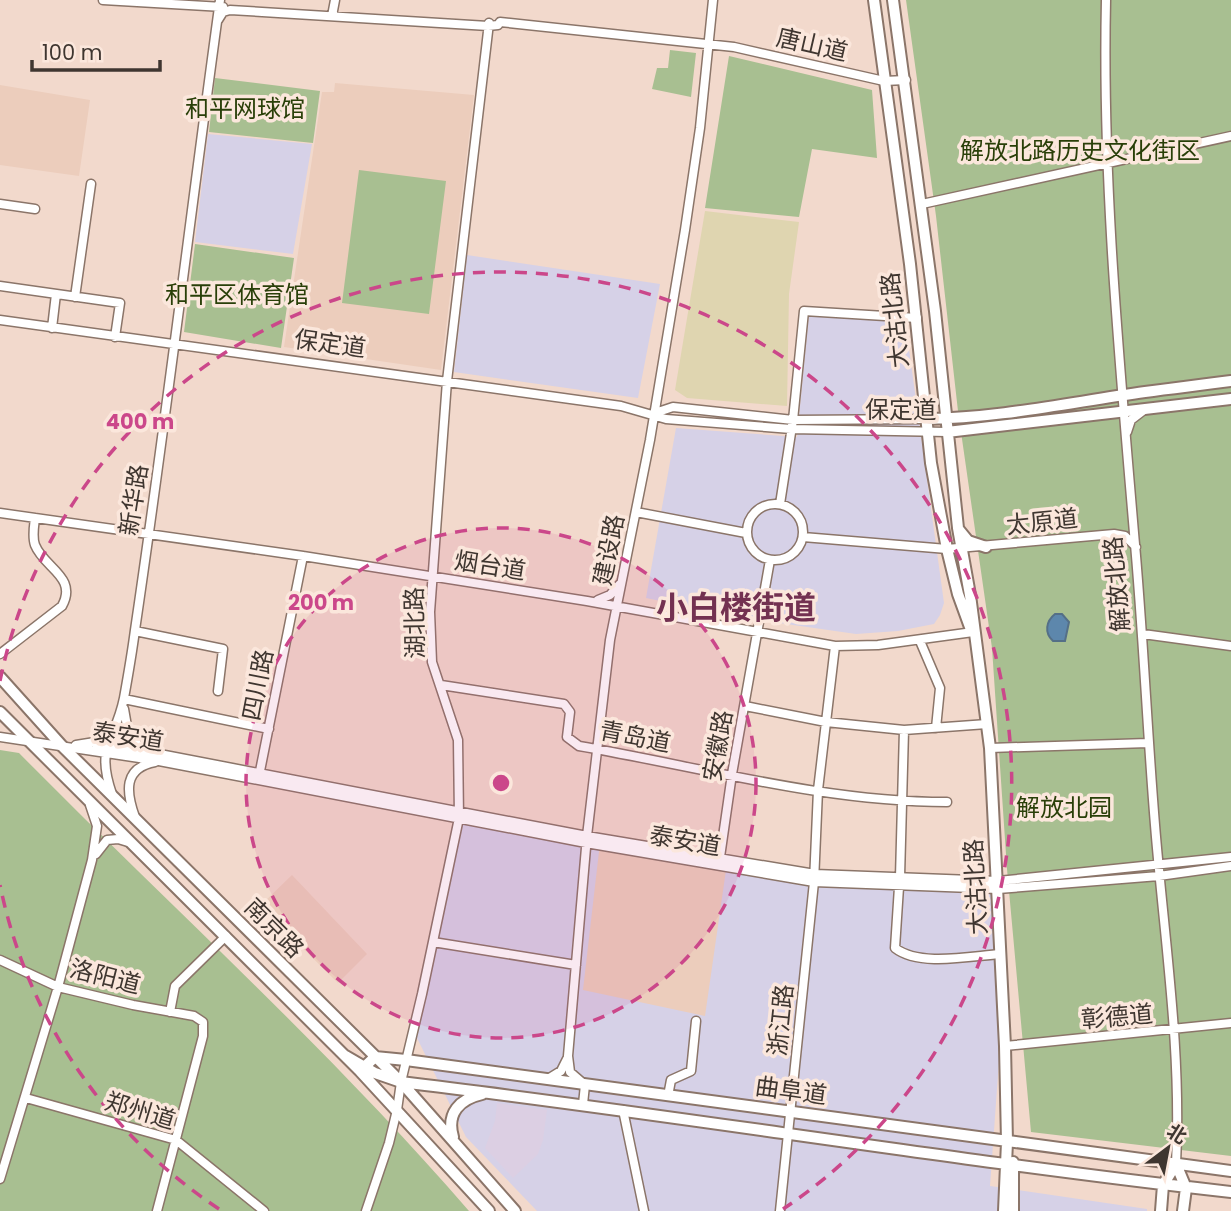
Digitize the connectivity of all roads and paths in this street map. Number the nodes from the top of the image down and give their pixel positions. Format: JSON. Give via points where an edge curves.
{"nodes":[{"id":1,"x":103,"y":0,"type":"edge"},
{"id":2,"x":335,"y":0,"type":"edge"},
{"id":3,"x":713,"y":0,"type":"edge"},
{"id":4,"x":874,"y":0,"type":"edge"},
{"id":5,"x":893,"y":0,"type":"edge"},
{"id":6,"x":1106,"y":0,"type":"edge"},
{"id":7,"x":220,"y":3,"type":"edge"},
{"id":8,"x":333,"y":14,"type":"junction"},
{"id":9,"x":216,"y":22,"type":"junction"},
{"id":10,"x":488,"y":24,"type":"junction"},
{"id":11,"x":709,"y":44,"type":"junction"},
{"id":12,"x":905,"y":80,"type":"junction"},
{"id":13,"x":884,"y":81,"type":"junction"},
{"id":14,"x":1231,"y":136,"type":"edge"},
{"id":15,"x":1107,"y":162,"type":"junction"},
{"id":16,"x":91,"y":184,"type":"dead end"},
{"id":17,"x":0,"y":204,"type":"edge"},
{"id":18,"x":922,"y":204,"type":"junction"},
{"id":19,"x":35,"y":209,"type":"dead end"},
{"id":20,"x":0,"y":286,"type":"edge"},
{"id":21,"x":56,"y":294,"type":"junction"},
{"id":22,"x":75,"y":297,"type":"junction"},
{"id":23,"x":917,"y":318,"type":"junction"},
{"id":24,"x":0,"y":320,"type":"edge"},
{"id":25,"x":52,"y":328,"type":"junction"},
{"id":26,"x":115,"y":337,"type":"junction"},
{"id":27,"x":176,"y":345,"type":"junction"},
{"id":28,"x":447,"y":381,"type":"junction"},
{"id":29,"x":1231,"y":381,"type":"edge"},
{"id":30,"x":924,"y":389,"type":"junction"},
{"id":31,"x":943,"y":393,"type":"junction"},
{"id":32,"x":1123,"y":396,"type":"junction"},
{"id":33,"x":1231,"y":399,"type":"edge"},
{"id":34,"x":1147,"y":408,"type":"junction"},
{"id":35,"x":1124,"y":412,"type":"junction"},
{"id":36,"x":654,"y":416,"type":"junction"},
{"id":37,"x":976,"y":417,"type":"junction"},
{"id":38,"x":926,"y":419,"type":"junction"},
{"id":39,"x":792,"y":425,"type":"junction"},
{"id":40,"x":945,"y":425,"type":"junction"},
{"id":41,"x":928,"y":433,"type":"junction"},
{"id":42,"x":1126,"y":435,"type":"junction"},
{"id":43,"x":931,"y":463,"type":"junction"},
{"id":44,"x":780,"y":504,"type":"junction"},
{"id":45,"x":636,"y":512,"type":"junction"},
{"id":46,"x":0,"y":513,"type":"edge"},
{"id":47,"x":35,"y":517,"type":"junction"},
{"id":48,"x":958,"y":528,"type":"junction"},
{"id":49,"x":746,"y":533,"type":"junction"},
{"id":50,"x":148,"y":534,"type":"junction"},
{"id":51,"x":803,"y":537,"type":"junction"},
{"id":52,"x":986,"y":547,"type":"junction"},
{"id":53,"x":1136,"y":547,"type":"junction"},
{"id":54,"x":947,"y":549,"type":"junction"},
{"id":55,"x":961,"y":549,"type":"junction"},
{"id":56,"x":303,"y":556,"type":"junction"},
{"id":57,"x":771,"y":560,"type":"junction"},
{"id":58,"x":624,"y":575,"type":"junction"},
{"id":59,"x":433,"y":577,"type":"junction"},
{"id":60,"x":587,"y":601,"type":"junction"},
{"id":61,"x":617,"y":605,"type":"junction"},
{"id":62,"x":135,"y":631,"type":"junction"},
{"id":63,"x":758,"y":632,"type":"junction"},
{"id":64,"x":973,"y":632,"type":"junction"},
{"id":65,"x":1143,"y":634,"type":"junction"},
{"id":66,"x":920,"y":640,"type":"junction"},
{"id":67,"x":835,"y":646,"type":"junction"},
{"id":68,"x":1231,"y":646,"type":"edge"},
{"id":69,"x":0,"y":654,"type":"edge"},
{"id":70,"x":0,"y":677,"type":"edge"},
{"id":71,"x":441,"y":685,"type":"junction"},
{"id":72,"x":218,"y":691,"type":"dead end"},
{"id":73,"x":124,"y":699,"type":"junction"},
{"id":74,"x":746,"y":706,"type":"junction"},
{"id":75,"x":0,"y":712,"type":"edge"},
{"id":76,"x":826,"y":722,"type":"junction"},
{"id":77,"x":987,"y":724,"type":"junction"},
{"id":78,"x":936,"y":728,"type":"junction"},
{"id":79,"x":269,"y":729,"type":"junction"},
{"id":80,"x":904,"y":730,"type":"junction"},
{"id":81,"x":111,"y":735,"type":"junction"},
{"id":82,"x":0,"y":737,"type":"edge"},
{"id":83,"x":27,"y":740,"type":"junction"},
{"id":84,"x":1149,"y":743,"type":"junction"},
{"id":85,"x":62,"y":746,"type":"junction"},
{"id":86,"x":990,"y":748,"type":"junction"},
{"id":87,"x":597,"y":749,"type":"junction"},
{"id":88,"x":106,"y":750,"type":"junction"},
{"id":89,"x":144,"y":751,"type":"junction"},
{"id":90,"x":159,"y":761,"type":"junction"},
{"id":91,"x":732,"y":774,"type":"junction"},
{"id":92,"x":259,"y":777,"type":"junction"},
{"id":93,"x":818,"y":790,"type":"junction"},
{"id":94,"x":112,"y":794,"type":"junction"},
{"id":95,"x":902,"y":802,"type":"junction"},
{"id":96,"x":947,"y":802,"type":"dead end"},
{"id":97,"x":89,"y":803,"type":"junction"},
{"id":98,"x":459,"y":814,"type":"junction"},
{"id":99,"x":136,"y":820,"type":"junction"},
{"id":100,"x":587,"y":839,"type":"junction"},
{"id":101,"x":1156,"y":839,"type":"junction"},
{"id":102,"x":129,"y":842,"type":"junction"},
{"id":103,"x":1231,"y":857,"type":"edge"},
{"id":104,"x":92,"y":860,"type":"junction"},
{"id":105,"x":719,"y":863,"type":"junction"},
{"id":106,"x":1185,"y":863,"type":"junction"},
{"id":107,"x":1231,"y":866,"type":"edge"},
{"id":108,"x":1159,"y":871,"type":"junction"},
{"id":109,"x":814,"y":878,"type":"junction"},
{"id":110,"x":900,"y":882,"type":"junction"},
{"id":111,"x":998,"y":885,"type":"junction"},
{"id":112,"x":226,"y":936,"type":"junction"},
{"id":113,"x":433,"y":942,"type":"junction"},
{"id":114,"x":1000,"y":954,"type":"junction"},
{"id":115,"x":0,"y":960,"type":"edge"},
{"id":116,"x":576,"y":965,"type":"junction"},
{"id":117,"x":58,"y":986,"type":"junction"},
{"id":118,"x":170,"y":1012,"type":"junction"},
{"id":119,"x":696,"y":1021,"type":"dead end"},
{"id":120,"x":1231,"y":1023,"type":"edge"},
{"id":121,"x":1173,"y":1031,"type":"junction"},
{"id":122,"x":355,"y":1038,"type":"junction"},
{"id":123,"x":1005,"y":1046,"type":"junction"},
{"id":124,"x":568,"y":1056,"type":"junction"},
{"id":125,"x":375,"y":1057,"type":"junction"},
{"id":126,"x":406,"y":1060,"type":"junction"},
{"id":127,"x":362,"y":1069,"type":"junction"},
{"id":128,"x":544,"y":1079,"type":"junction"},
{"id":129,"x":401,"y":1082,"type":"junction"},
{"id":130,"x":584,"y":1085,"type":"junction"},
{"id":131,"x":489,"y":1093,"type":"junction"},
{"id":132,"x":668,"y":1096,"type":"junction"},
{"id":133,"x":384,"y":1097,"type":"junction"},
{"id":134,"x":26,"y":1098,"type":"junction"},
{"id":135,"x":583,"y":1104,"type":"junction"},
{"id":136,"x":397,"y":1110,"type":"junction"},
{"id":137,"x":623,"y":1110,"type":"junction"},
{"id":138,"x":791,"y":1113,"type":"junction"},
{"id":139,"x":788,"y":1135,"type":"junction"},
{"id":140,"x":176,"y":1140,"type":"junction"},
{"id":141,"x":1007,"y":1142,"type":"junction"},
{"id":142,"x":456,"y":1143,"type":"junction"},
{"id":143,"x":1176,"y":1164,"type":"junction"},
{"id":144,"x":1010,"y":1166,"type":"junction"},
{"id":145,"x":1226,"y":1171,"type":"edge"},
{"id":146,"x":0,"y":1179,"type":"edge"},
{"id":147,"x":1163,"y":1185,"type":"junction"},
{"id":148,"x":1185,"y":1188,"type":"junction"},
{"id":149,"x":1227,"y":1191,"type":"edge"},
{"id":150,"x":157,"y":1211,"type":"edge"},
{"id":151,"x":264,"y":1211,"type":"edge"},
{"id":152,"x":366,"y":1211,"type":"edge"},
{"id":153,"x":489,"y":1211,"type":"edge"},
{"id":154,"x":515,"y":1211,"type":"edge"},
{"id":155,"x":644,"y":1211,"type":"edge"},
{"id":156,"x":780,"y":1211,"type":"edge"},
{"id":157,"x":1003,"y":1211,"type":"edge"},
{"id":158,"x":1013,"y":1211,"type":"edge"},
{"id":159,"x":1161,"y":1211,"type":"edge"},
{"id":160,"x":1184,"y":1211,"type":"edge"}],
"edges":[{"from":1,"to":7,"type":"street","name":"唐山道"},
{"from":2,"to":8,"type":"street"},
{"from":3,"to":11,"type":"street","name":"建设路"},
{"from":4,"to":13,"type":"main road","name":"大沽北路"},
{"from":5,"to":12,"type":"main road","name":"大沽北路"},
{"from":6,"to":15,"type":"street","name":"解放北路"},
{"from":7,"to":8,"type":"street","name":"唐山道"},
{"from":7,"to":9,"type":"street","name":"新华路"},
{"from":8,"to":9,"type":"street","name":"唐山道","via":[[227,10]]},
{"from":8,"to":10,"type":"street","name":"唐山道"},
{"from":9,"to":27,"type":"street","name":"新华路"},
{"from":10,"to":11,"type":"street","name":"唐山道","via":[[500,20]]},
{"from":10,"to":28,"type":"street","name":"湖北路"},
{"from":11,"to":13,"type":"street","name":"唐山道"},
{"from":11,"to":36,"type":"street","name":"建设路"},
{"from":12,"to":13,"type":"street","name":"唐山道"},
{"from":12,"to":18,"type":"main road","name":"大沽北路"},
{"from":13,"to":23,"type":"main road","name":"大沽北路"},
{"from":14,"to":15,"type":"street"},
{"from":15,"to":18,"type":"street"},
{"from":15,"to":32,"type":"street","name":"解放北路"},
{"from":16,"to":22,"type":"street"},
{"from":17,"to":19,"type":"street"},
{"from":18,"to":31,"type":"main road","name":"大沽北路"},
{"from":20,"to":21,"type":"street"},
{"from":21,"to":22,"type":"street"},
{"from":21,"to":25,"type":"street"},
{"from":22,"to":26,"type":"street","via":[[120,303]]},
{"from":23,"to":30,"type":"main road","name":"大沽北路"},
{"from":23,"to":39,"type":"street","via":[[804,311]]},
{"from":24,"to":25,"type":"street","name":"保定道"},
{"from":25,"to":26,"type":"street","name":"保定道"},
{"from":26,"to":27,"type":"street","name":"保定道"},
{"from":27,"to":28,"type":"street","name":"保定道"},
{"from":27,"to":50,"type":"street","name":"新华路"},
{"from":28,"to":36,"type":"street","name":"保定道"},
{"from":28,"to":59,"type":"street","name":"湖北路"},
{"from":29,"to":32,"type":"main road","name":"保定道"},
{"from":30,"to":38,"type":"main road","name":"大沽北路"},
{"from":30,"to":40,"type":"main road"},
{"from":31,"to":37,"type":"main road","via":[[955,410]]},
{"from":31,"to":40,"type":"main road","name":"大沽北路"},
{"from":32,"to":35,"type":"street","name":"解放北路"},
{"from":32,"to":37,"type":"main road","name":"保定道"},
{"from":33,"to":34,"type":"main road"},
{"from":34,"to":35,"type":"main road"},
{"from":34,"to":42,"type":"street","via":[[1132,420]]},
{"from":35,"to":40,"type":"main road","via":[[977,429]]},
{"from":35,"to":42,"type":"street","name":"解放北路"},
{"from":36,"to":39,"type":"street","name":"保定道"},
{"from":36,"to":39,"type":"street","name":"保定道","via":[[680,407]]},
{"from":36,"to":45,"type":"street","name":"建设路"},
{"from":37,"to":40,"type":"main road","name":"保定道"},
{"from":38,"to":39,"type":"street","name":"保定道"},
{"from":38,"to":40,"type":"main road","name":"保定道"},
{"from":38,"to":41,"type":"main road","name":"大沽北路"},
{"from":39,"to":41,"type":"street","name":"保定道"},
{"from":39,"to":44,"type":"street"},
{"from":40,"to":41,"type":"street","name":"保定道"},
{"from":40,"to":43,"type":"main road","via":[[933,446]]},
{"from":40,"to":48,"type":"main road","name":"大沽北路"},
{"from":41,"to":43,"type":"main road","name":"大沽北路"},
{"from":42,"to":53,"type":"street","name":"解放北路"},
{"from":43,"to":54,"type":"main road","name":"大沽北路"},
{"from":44,"to":49,"type":"street","via":[[754,512]]},
{"from":44,"to":51,"type":"street","via":[[801,520]]},
{"from":45,"to":49,"type":"street"},
{"from":45,"to":58,"type":"street","name":"建设路"},
{"from":46,"to":47,"type":"street","name":"烟台道"},
{"from":47,"to":50,"type":"street","name":"烟台道"},
{"from":47,"to":69,"type":"street","via":[[34,543],[63,579],[66,597],[62,606]]},
{"from":48,"to":52,"type":"main road","via":[[968,541]]},
{"from":48,"to":55,"type":"main road","name":"大沽北路"},
{"from":49,"to":57,"type":"street","via":[[751,548]]},
{"from":50,"to":56,"type":"street","name":"烟台道"},
{"from":50,"to":62,"type":"street","name":"新华路"},
{"from":51,"to":54,"type":"street","name":"太原道"},
{"from":51,"to":57,"type":"street","via":[[793,554]]},
{"from":52,"to":53,"type":"street","name":"太原道","via":[[1114,534],[1125,536]]},
{"from":52,"to":55,"type":"street","name":"太原道"},
{"from":53,"to":65,"type":"street","name":"解放北路"},
{"from":54,"to":55,"type":"street","name":"太原道"},
{"from":54,"to":64,"type":"main road","name":"大沽北路"},
{"from":55,"to":64,"type":"main road","name":"大沽北路"},
{"from":56,"to":59,"type":"street","name":"烟台道"},
{"from":56,"to":79,"type":"street","name":"四川路"},
{"from":57,"to":63,"type":"street","name":"安徽路"},
{"from":58,"to":60,"type":"street","via":[[610,595]]},
{"from":58,"to":61,"type":"street","name":"建设路"},
{"from":59,"to":60,"type":"street","name":"烟台道"},
{"from":59,"to":71,"type":"street","name":"湖北路","via":[[432,662]]},
{"from":60,"to":61,"type":"street","name":"烟台道"},
{"from":61,"to":63,"type":"street","name":"烟台道"},
{"from":61,"to":87,"type":"street","name":"建设路"},
{"from":62,"to":72,"type":"street","via":[[223,649]]},
{"from":62,"to":73,"type":"street","name":"新华路"},
{"from":63,"to":67,"type":"street","name":"烟台道"},
{"from":63,"to":74,"type":"street","name":"安徽路"},
{"from":64,"to":66,"type":"street","name":"烟台道"},
{"from":64,"to":77,"type":"main road","name":"大沽北路"},
{"from":65,"to":68,"type":"street"},
{"from":65,"to":84,"type":"street","name":"解放北路"},
{"from":66,"to":67,"type":"street","name":"烟台道"},
{"from":66,"to":78,"type":"street","via":[[940,688]]},
{"from":67,"to":76,"type":"street","name":"浙江路"},
{"from":70,"to":85,"type":"main road","name":"南京路"},
{"from":71,"to":87,"type":"street","name":"青岛道","via":[[564,704],[569,712],[567,737],[579,746]]},
{"from":71,"to":98,"type":"street","name":"湖北路","via":[[458,740]]},
{"from":73,"to":79,"type":"street"},
{"from":73,"to":81,"type":"street","name":"新华路"},
{"from":73,"to":89,"type":"street","via":[[128,732]]},
{"from":74,"to":76,"type":"street"},
{"from":74,"to":91,"type":"street","name":"安徽路"},
{"from":75,"to":83,"type":"main road","name":"南京路"},
{"from":76,"to":80,"type":"street"},
{"from":76,"to":93,"type":"street","name":"浙江路"},
{"from":77,"to":78,"type":"street"},
{"from":77,"to":86,"type":"main road","name":"大沽北路"},
{"from":78,"to":80,"type":"street"},
{"from":79,"to":92,"type":"street","name":"四川路"},
{"from":80,"to":95,"type":"street"},
{"from":81,"to":85,"type":"street","via":[[101,741]]},
{"from":81,"to":88,"type":"street","name":"新华路"},
{"from":82,"to":83,"type":"street","name":"泰安道"},
{"from":83,"to":85,"type":"street","name":"泰安道"},
{"from":83,"to":97,"type":"main road","name":"南京路"},
{"from":84,"to":86,"type":"street"},
{"from":84,"to":101,"type":"street","name":"解放北路"},
{"from":85,"to":88,"type":"street","name":"泰安道"},
{"from":85,"to":94,"type":"main road","name":"南京路"},
{"from":86,"to":111,"type":"main road","name":"大沽北路"},
{"from":87,"to":91,"type":"street","name":"青岛道"},
{"from":87,"to":100,"type":"street","name":"建设路"},
{"from":88,"to":89,"type":"street","name":"泰安道"},
{"from":88,"to":90,"type":"street","name":"泰安道"},
{"from":88,"to":94,"type":"street","name":"新华路","via":[[105,771]]},
{"from":89,"to":92,"type":"street","name":"泰安道"},
{"from":90,"to":92,"type":"street","name":"泰安道"},
{"from":90,"to":99,"type":"street","via":[[139,767],[129,783]]},
{"from":91,"to":93,"type":"street","name":"青岛道"},
{"from":91,"to":105,"type":"street","name":"安徽路"},
{"from":92,"to":98,"type":"street","name":"泰安道"},
{"from":93,"to":95,"type":"street","name":"青岛道"},
{"from":93,"to":109,"type":"street","name":"浙江路"},
{"from":94,"to":99,"type":"main road","name":"南京路"},
{"from":95,"to":96,"type":"street","name":"青岛道"},
{"from":95,"to":110,"type":"street"},
{"from":97,"to":102,"type":"main road","name":"南京路"},
{"from":97,"to":104,"type":"street","via":[[97,826]]},
{"from":98,"to":100,"type":"street","name":"泰安道"},
{"from":98,"to":113,"type":"street","name":"湖北路"},
{"from":99,"to":122,"type":"main road","name":"南京路"},
{"from":100,"to":105,"type":"street","name":"泰安道"},
{"from":100,"to":116,"type":"street","name":"建设路"},
{"from":101,"to":106,"type":"street","via":[[1166,858]]},
{"from":101,"to":108,"type":"street","name":"解放北路"},
{"from":102,"to":104,"type":"street","via":[[107,840]]},
{"from":102,"to":112,"type":"main road","name":"南京路"},
{"from":103,"to":106,"type":"street","name":"泰安道"},
{"from":104,"to":117,"type":"street"},
{"from":105,"to":109,"type":"street","name":"泰安道"},
{"from":106,"to":108,"type":"street","name":"泰安道"},
{"from":107,"to":108,"type":"street","name":"泰安道"},
{"from":108,"to":111,"type":"street","name":"泰安道"},
{"from":108,"to":121,"type":"street","name":"解放北路"},
{"from":109,"to":110,"type":"street","name":"泰安道"},
{"from":109,"to":138,"type":"street","name":"浙江路"},
{"from":110,"to":111,"type":"street","name":"泰安道"},
{"from":110,"to":114,"type":"street","via":[[895,948],[904,955],[918,959]]},
{"from":111,"to":114,"type":"main road","name":"大沽北路"},
{"from":112,"to":118,"type":"street","via":[[176,986]]},
{"from":112,"to":127,"type":"main road","name":"南京路"},
{"from":113,"to":116,"type":"street"},
{"from":113,"to":126,"type":"street","name":"湖北路"},
{"from":114,"to":123,"type":"main road","name":"大沽北路"},
{"from":115,"to":117,"type":"street","name":"洛阳道"},
{"from":116,"to":124,"type":"street","name":"建设路"},
{"from":117,"to":118,"type":"street","name":"洛阳道"},
{"from":117,"to":134,"type":"street"},
{"from":118,"to":140,"type":"street","name":"洛阳道","via":[[203,1022]]},
{"from":119,"to":132,"type":"street","via":[[691,1071],[671,1080]]},
{"from":120,"to":121,"type":"street","name":"彰德道"},
{"from":121,"to":123,"type":"street","name":"彰德道"},
{"from":121,"to":143,"type":"street","name":"解放北路"},
{"from":122,"to":125,"type":"main road","name":"南京路"},
{"from":122,"to":126,"type":"main road"},
{"from":123,"to":141,"type":"main road","name":"大沽北路"},
{"from":124,"to":128,"type":"street","via":[[561,1071]]},
{"from":124,"to":130,"type":"street","via":[[570,1072]]},
{"from":125,"to":126,"type":"main road","name":"曲阜道"},
{"from":125,"to":127,"type":"main road"},
{"from":125,"to":129,"type":"main road","name":"南京路"},
{"from":126,"to":128,"type":"main road","name":"曲阜道"},
{"from":126,"to":129,"type":"street","name":"湖北路"},
{"from":127,"to":129,"type":"main road"},
{"from":127,"to":133,"type":"main road"},
{"from":128,"to":130,"type":"main road","name":"曲阜道"},
{"from":129,"to":131,"type":"main road","name":"曲阜道"},
{"from":129,"to":133,"type":"main road"},
{"from":129,"to":136,"type":"street","name":"湖北路"},
{"from":129,"to":142,"type":"main road","name":"南京路"},
{"from":130,"to":132,"type":"main road","name":"曲阜道"},
{"from":130,"to":135,"type":"street"},
{"from":131,"to":135,"type":"main road","name":"曲阜道"},
{"from":131,"to":142,"type":"main road","via":[[456,1107],[451,1127]]},
{"from":132,"to":138,"type":"main road","name":"曲阜道"},
{"from":133,"to":136,"type":"main road"},
{"from":134,"to":140,"type":"street","name":"郑州道"},
{"from":134,"to":146,"type":"street"},
{"from":135,"to":137,"type":"main road","name":"曲阜道"},
{"from":136,"to":152,"type":"street","name":"湖北路"},
{"from":136,"to":153,"type":"main road"},
{"from":137,"to":139,"type":"main road","name":"曲阜道"},
{"from":137,"to":155,"type":"street"},
{"from":138,"to":139,"type":"street","name":"浙江路"},
{"from":138,"to":141,"type":"main road","name":"曲阜道"},
{"from":139,"to":144,"type":"main road","name":"曲阜道"},
{"from":139,"to":156,"type":"street","name":"浙江路"},
{"from":140,"to":150,"type":"street"},
{"from":140,"to":151,"type":"street","name":"郑州道"},
{"from":141,"to":143,"type":"main road","name":"曲阜道"},
{"from":141,"to":144,"type":"main road","name":"大沽北路"},
{"from":142,"to":154,"type":"main road","name":"南京路"},
{"from":143,"to":145,"type":"main road","name":"曲阜道"},
{"from":143,"to":147,"type":"main road"},
{"from":143,"to":148,"type":"main road","name":"解放北路"},
{"from":144,"to":147,"type":"main road","name":"曲阜道"},
{"from":144,"to":157,"type":"main road","name":"大沽北路"},
{"from":144,"to":158,"type":"main road","name":"大沽北路"},
{"from":147,"to":148,"type":"main road","name":"曲阜道"},
{"from":147,"to":159,"type":"main road"},
{"from":148,"to":149,"type":"main road","name":"曲阜道"},
{"from":148,"to":160,"type":"main road","name":"解放北路"}]}
